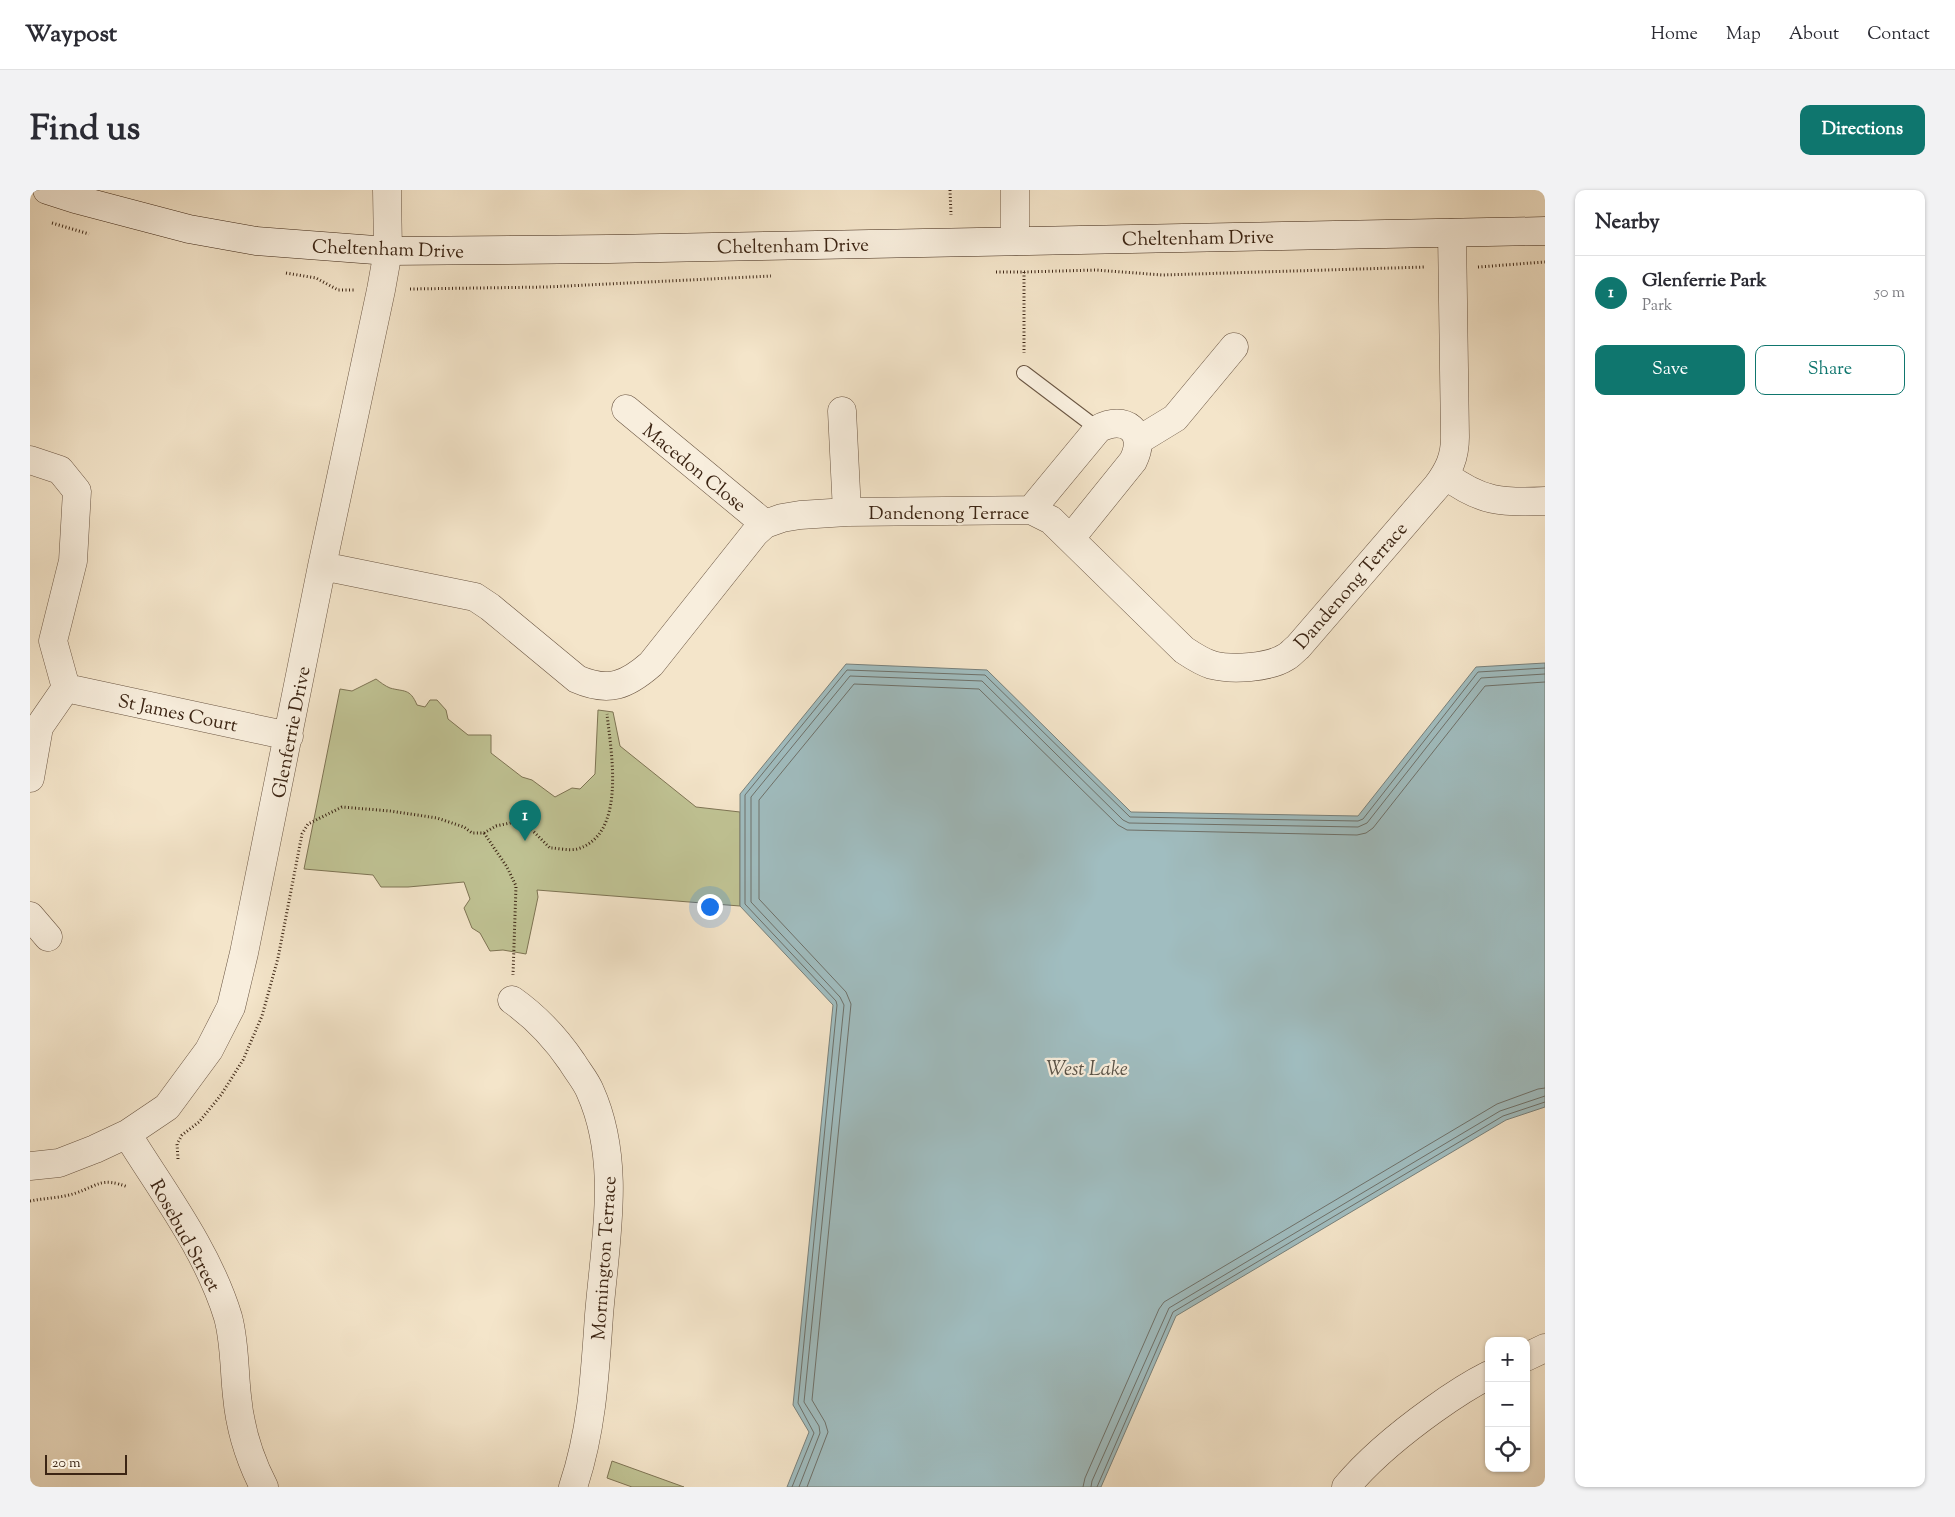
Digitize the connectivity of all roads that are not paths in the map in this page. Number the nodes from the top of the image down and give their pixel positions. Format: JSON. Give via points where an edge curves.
{"nodes":[{"id":1,"x":48,"y":190,"type":"edge"},
{"id":2,"x":387,"y":190,"type":"edge"},
{"id":3,"x":1015,"y":190,"type":"edge"},
{"id":4,"x":1545,"y":231,"type":"edge"},
{"id":5,"x":1452,"y":233,"type":"junction"},
{"id":6,"x":1014,"y":241,"type":"junction"},
{"id":7,"x":388,"y":251,"type":"junction"},
{"id":8,"x":1234,"y":348,"type":"dead end"},
{"id":9,"x":1024,"y":373,"type":"road end"},
{"id":10,"x":626,"y":409,"type":"dead end"},
{"id":11,"x":842,"y":411,"type":"dead end"},
{"id":12,"x":1098,"y":429,"type":"junction"},
{"id":13,"x":1139,"y":440,"type":"junction"},
{"id":14,"x":30,"y":460,"type":"edge"},
{"id":15,"x":1446,"y":475,"type":"junction"},
{"id":16,"x":1545,"y":502,"type":"edge"},
{"id":17,"x":1032,"y":510,"type":"junction"},
{"id":18,"x":847,"y":512,"type":"junction"},
{"id":19,"x":765,"y":524,"type":"junction"},
{"id":20,"x":1071,"y":538,"type":"junction"},
{"id":21,"x":322,"y":566,"type":"junction"},
{"id":22,"x":66,"y":688,"type":"junction"},
{"id":23,"x":289,"y":736,"type":"junction"},
{"id":24,"x":30,"y":778,"type":"edge"},
{"id":25,"x":30,"y":916,"type":"edge"},
{"id":26,"x":48,"y":937,"type":"dead end"},
{"id":27,"x":512,"y":1000,"type":"road end"},
{"id":28,"x":127,"y":1134,"type":"junction"},
{"id":29,"x":30,"y":1166,"type":"edge"},
{"id":30,"x":1545,"y":1348,"type":"edge"},
{"id":31,"x":1530,"y":1355,"type":"edge"},
{"id":32,"x":1485,"y":1377,"type":"edge"},
{"id":33,"x":264,"y":1487,"type":"edge"},
{"id":34,"x":573,"y":1487,"type":"edge"},
{"id":35,"x":1346,"y":1487,"type":"edge"}],
"edges":[{"from":1,"to":7,"type":"street","name":"Cheltenham Drive","via":[[199,230],[264,241]]},
{"from":2,"to":7,"type":"street","name":"Glenferrie Drive"},
{"from":3,"to":6,"type":"street"},
{"from":4,"to":5,"type":"street","name":"Cheltenham Drive"},
{"from":5,"to":6,"type":"street","name":"Cheltenham Drive"},
{"from":5,"to":15,"type":"street","name":"Dandenong Terrace","via":[[1455,447]]},
{"from":6,"to":7,"type":"street","name":"Cheltenham Drive"},
{"from":7,"to":21,"type":"street","name":"Glenferrie Drive"},
{"from":8,"to":13,"type":"street","via":[[1175,418]]},
{"from":9,"to":12,"type":"lane"},
{"from":10,"to":19,"type":"street","name":"Macedon Close"},
{"from":11,"to":18,"type":"street"},
{"from":12,"to":13,"type":"street","via":[[1117,422],[1134,432]]},
{"from":12,"to":17,"type":"street"},
{"from":13,"to":20,"type":"street","via":[[1133,461]]},
{"from":14,"to":22,"type":"street","via":[[60,470],[77,491],[73,561],[53,641]]},
{"from":15,"to":16,"type":"street","via":[[1471,493],[1487,499]]},
{"from":15,"to":20,"type":"street","name":"Dandenong Terrace","via":[[1298,647],[1286,658],[1248,667],[1212,664],[1184,650]]},
{"from":17,"to":18,"type":"street","name":"Dandenong Terrace"},
{"from":17,"to":20,"type":"street","name":"Dandenong Terrace","via":[[1051,520]]},
{"from":18,"to":19,"type":"street","name":"Dandenong Terrace","via":[[800,514]]},
{"from":19,"to":21,"type":"street","name":"Dandenong Terrace","via":[[651,664],[625,683],[613,687],[577,679],[475,597]]},
{"from":21,"to":23,"type":"street","name":"Glenferrie Drive"},
{"from":22,"to":23,"type":"street","name":"St James Court"},
{"from":22,"to":24,"type":"street","via":[[39,727]]},
{"from":23,"to":28,"type":"street","name":"Glenferrie Drive","via":[[231,1006],[209,1050],[167,1107]]},
{"from":25,"to":26,"type":"street"},
{"from":27,"to":34,"type":"street","name":"Mornington Terrace","via":[[548,1031],[590,1089],[608,1160],[609,1213],[592,1406]]},
{"from":28,"to":29,"type":"street","name":"Glenferrie Drive","via":[[59,1163]]},
{"from":28,"to":33,"type":"street","name":"Rosebud Street","via":[[194,1243],[223,1303],[232,1340],[243,1436]]},
{"from":30,"to":31,"type":"street"},
{"from":32,"to":35,"type":"street","via":[[1410,1426],[1378,1452]]}]}
